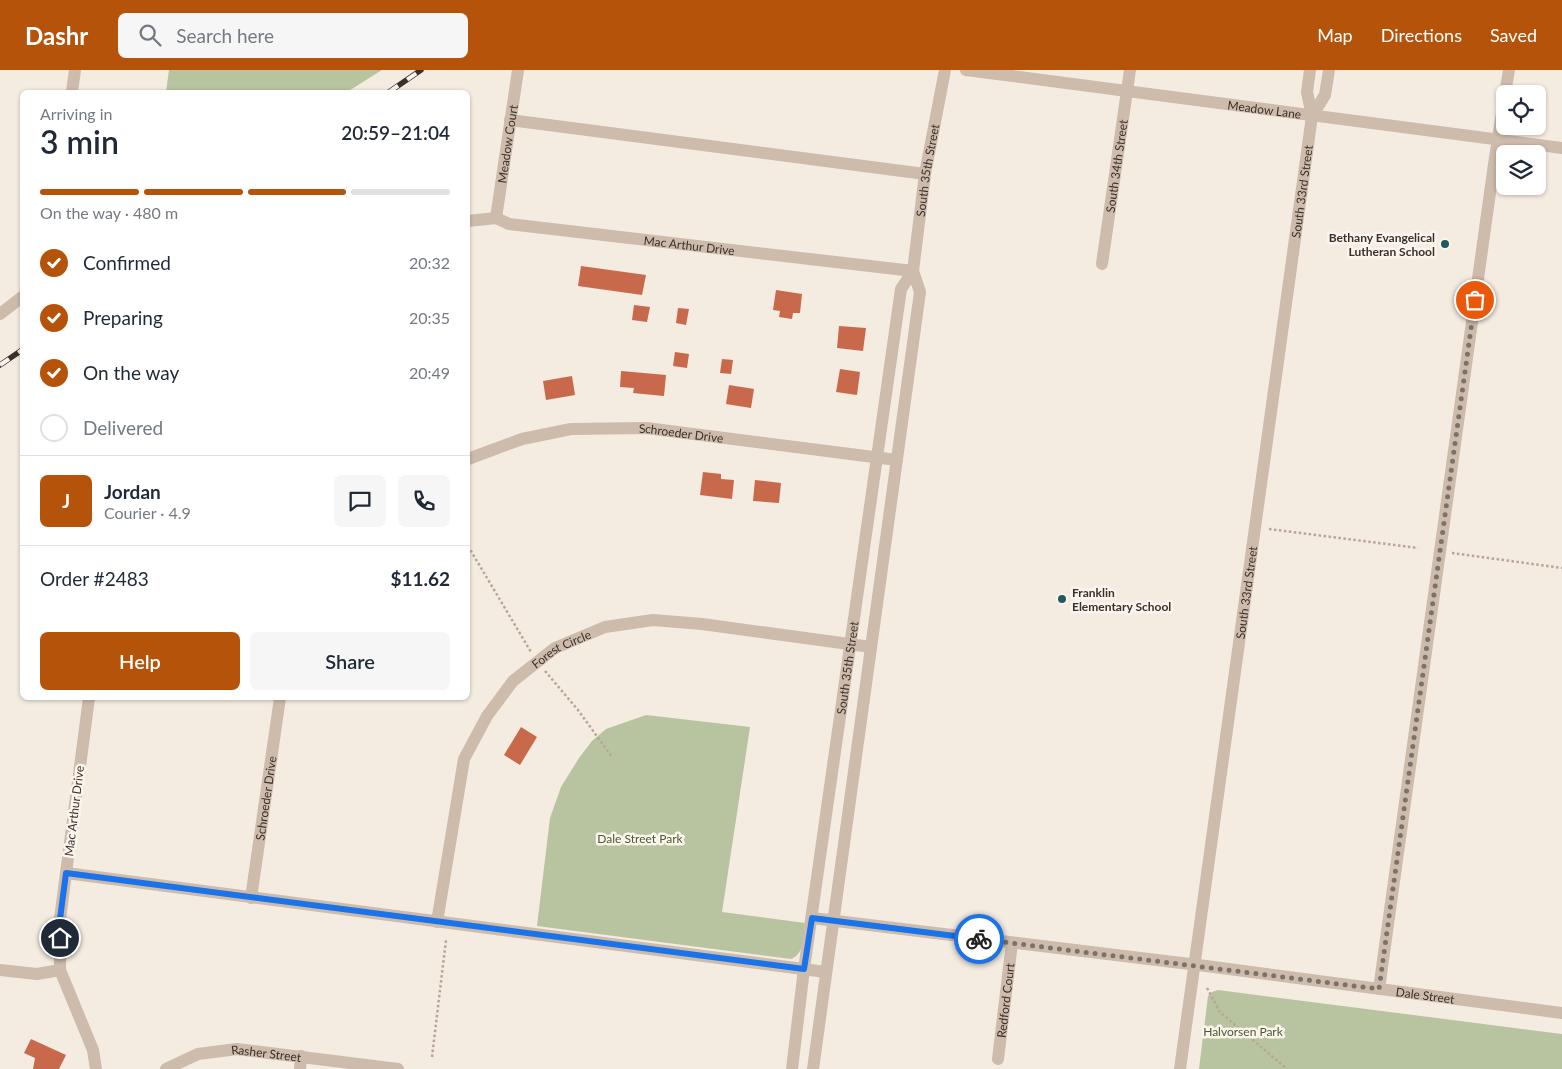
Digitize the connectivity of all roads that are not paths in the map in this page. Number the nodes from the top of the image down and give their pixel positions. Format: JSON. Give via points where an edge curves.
{"nodes":[{"id":1,"x":75,"y":70,"type":"edge"},
{"id":2,"x":518,"y":70,"type":"edge"},
{"id":3,"x":945,"y":70,"type":"edge"},
{"id":4,"x":966,"y":70,"type":"edge"},
{"id":5,"x":1130,"y":70,"type":"edge"},
{"id":6,"x":1310,"y":70,"type":"edge"},
{"id":7,"x":1329,"y":70,"type":"edge"},
{"id":8,"x":1509,"y":70,"type":"edge"},
{"id":9,"x":1506,"y":85,"type":"edge"},
{"id":10,"x":72,"y":90,"type":"edge"},
{"id":11,"x":1127,"y":91,"type":"junction"},
{"id":12,"x":1312,"y":116,"type":"junction"},
{"id":13,"x":510,"y":120,"type":"junction"},
{"id":14,"x":1498,"y":135,"type":"edge"},
{"id":15,"x":1497,"y":140,"type":"junction"},
{"id":16,"x":1562,"y":148,"type":"edge"},
{"id":17,"x":925,"y":174,"type":"junction"},
{"id":18,"x":496,"y":218,"type":"junction"},
{"id":19,"x":470,"y":221,"type":"edge"},
{"id":20,"x":1102,"y":264,"type":"dead end"},
{"id":21,"x":912,"y":271,"type":"junction"},
{"id":22,"x":20,"y":299,"type":"edge"},
{"id":23,"x":0,"y":314,"type":"edge"},
{"id":24,"x":470,"y":458,"type":"edge"},
{"id":25,"x":876,"y":459,"type":"junction"},
{"id":26,"x":897,"y":460,"type":"junction"},
{"id":27,"x":851,"y":644,"type":"junction"},
{"id":28,"x":871,"y":647,"type":"junction"},
{"id":29,"x":89,"y":700,"type":"edge"},
{"id":30,"x":280,"y":700,"type":"edge"},
{"id":31,"x":66,"y":873,"type":"junction"},
{"id":32,"x":251,"y":898,"type":"junction"},
{"id":33,"x":812,"y":918,"type":"junction"},
{"id":34,"x":833,"y":921,"type":"junction"},
{"id":35,"x":438,"y":922,"type":"junction"},
{"id":36,"x":1012,"y":943,"type":"junction"},
{"id":37,"x":1194,"y":965,"type":"junction"},
{"id":38,"x":804,"y":969,"type":"junction"},
{"id":39,"x":0,"y":970,"type":"edge"},
{"id":40,"x":60,"y":970,"type":"junction"},
{"id":41,"x":826,"y":972,"type":"junction"},
{"id":42,"x":1379,"y":989,"type":"junction"},
{"id":43,"x":1562,"y":1013,"type":"edge"},
{"id":44,"x":998,"y":1059,"type":"dead end"},
{"id":45,"x":301,"y":1063,"type":"edge"},
{"id":46,"x":96,"y":1069,"type":"edge"},
{"id":47,"x":166,"y":1069,"type":"edge"},
{"id":48,"x":398,"y":1069,"type":"edge"},
{"id":49,"x":792,"y":1069,"type":"edge"},
{"id":50,"x":813,"y":1069,"type":"edge"},
{"id":51,"x":1180,"y":1069,"type":"edge"}],
"edges":[{"from":1,"to":10,"type":"street"},
{"from":2,"to":13,"type":"street","name":"Meadow Court"},
{"from":3,"to":17,"type":"street","name":"South 35th Street"},
{"from":4,"to":11,"type":"street","name":"Meadow Lane"},
{"from":5,"to":11,"type":"street","name":"South 34th Street"},
{"from":6,"to":12,"type":"street","via":[[1307,92]]},
{"from":7,"to":12,"type":"street","via":[[1325,95]]},
{"from":8,"to":9,"type":"street"},
{"from":11,"to":12,"type":"street","name":"Meadow Lane"},
{"from":11,"to":20,"type":"street","name":"South 34th Street"},
{"from":12,"to":15,"type":"street","name":"Meadow Lane"},
{"from":12,"to":37,"type":"street","name":"South 33rd Street"},
{"from":13,"to":17,"type":"street"},
{"from":13,"to":18,"type":"street","name":"Meadow Court"},
{"from":14,"to":15,"type":"street"},
{"from":15,"to":16,"type":"street","name":"Meadow Lane"},
{"from":15,"to":42,"type":"street"},
{"from":17,"to":21,"type":"street","name":"South 35th Street"},
{"from":18,"to":19,"type":"street","name":"Mac Arthur Drive"},
{"from":18,"to":21,"type":"street","name":"Mac Arthur Drive","via":[[509,224]]},
{"from":21,"to":25,"type":"street","name":"South 35th Street","via":[[901,289]]},
{"from":21,"to":26,"type":"street","name":"South 35th Street","via":[[920,292]]},
{"from":22,"to":23,"type":"street"},
{"from":24,"to":25,"type":"street","name":"Schroeder Drive","via":[[522,439],[571,429],[646,428]]},
{"from":25,"to":26,"type":"street","name":"Schroeder Drive"},
{"from":25,"to":27,"type":"street","name":"South 35th Street"},
{"from":26,"to":28,"type":"street","name":"South 35th Street"},
{"from":27,"to":28,"type":"street","name":"Forest Circle"},
{"from":27,"to":33,"type":"street","name":"South 35th Street"},
{"from":27,"to":35,"type":"street","name":"Forest Circle","via":[[653,620],[605,627],[555,648],[513,681],[486,716],[464,759]]},
{"from":28,"to":34,"type":"street","name":"South 35th Street"},
{"from":29,"to":31,"type":"street","name":"Mac Arthur Drive"},
{"from":30,"to":32,"type":"street","name":"Schroeder Drive"},
{"from":31,"to":32,"type":"street"},
{"from":31,"to":40,"type":"street","name":"Mac Arthur Drive","via":[[60,919]]},
{"from":32,"to":35,"type":"street"},
{"from":33,"to":34,"type":"street","name":"Dale Street"},
{"from":33,"to":38,"type":"street","name":"South 35th Street"},
{"from":34,"to":36,"type":"street","name":"Dale Street"},
{"from":34,"to":41,"type":"street","name":"South 35th Street"},
{"from":35,"to":38,"type":"street"},
{"from":36,"to":37,"type":"street","name":"Dale Street"},
{"from":36,"to":44,"type":"street","name":"Redford Court"},
{"from":37,"to":42,"type":"street","name":"Dale Street"},
{"from":37,"to":51,"type":"street","name":"South 33rd Street"},
{"from":38,"to":41,"type":"street"},
{"from":38,"to":49,"type":"street","name":"South 35th Street"},
{"from":39,"to":40,"type":"street","via":[[37,974]]},
{"from":40,"to":46,"type":"street","name":"Mac Arthur Drive","via":[[93,1050]]},
{"from":41,"to":50,"type":"street","name":"South 35th Street"},
{"from":42,"to":43,"type":"street","name":"Dale Street"},
{"from":45,"to":47,"type":"street","name":"Rasher Street","via":[[237,1049],[198,1054]]},
{"from":45,"to":48,"type":"street","name":"Rasher Street"}]}
